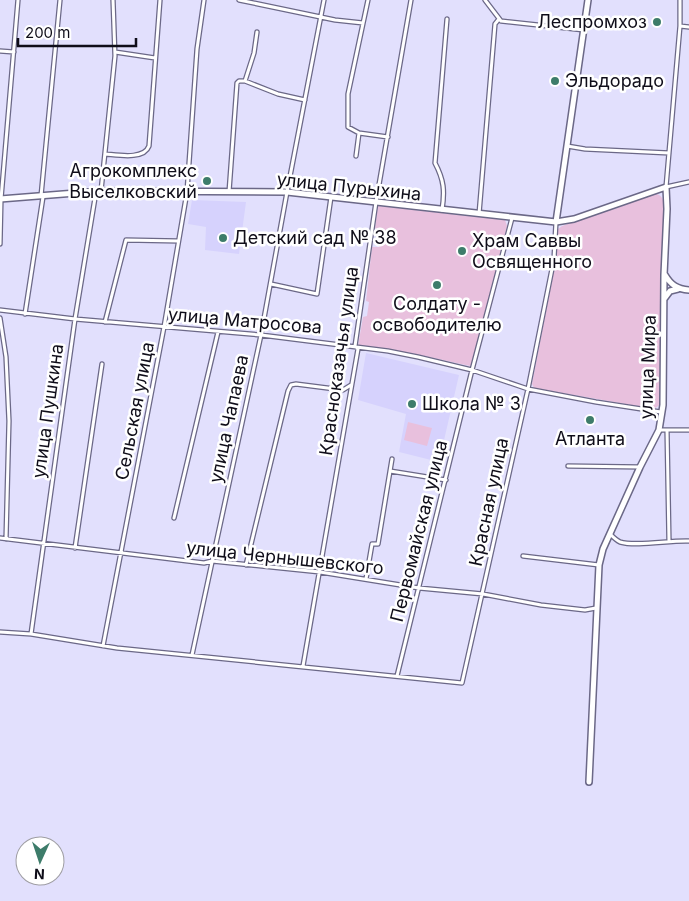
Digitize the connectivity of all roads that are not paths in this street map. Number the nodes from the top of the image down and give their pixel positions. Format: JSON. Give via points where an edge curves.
{"nodes":[{"id":1,"x":18,"y":0,"type":"edge"},
{"id":2,"x":60,"y":0,"type":"edge"},
{"id":3,"x":113,"y":0,"type":"edge"},
{"id":4,"x":160,"y":0,"type":"edge"},
{"id":5,"x":204,"y":0,"type":"edge"},
{"id":6,"x":239,"y":0,"type":"edge"},
{"id":7,"x":324,"y":0,"type":"edge"},
{"id":8,"x":368,"y":0,"type":"edge"},
{"id":9,"x":411,"y":0,"type":"edge"},
{"id":10,"x":485,"y":0,"type":"edge"},
{"id":11,"x":588,"y":0,"type":"edge"},
{"id":12,"x":680,"y":0,"type":"edge"},
{"id":13,"x":321,"y":18,"type":"junction"},
{"id":14,"x":447,"y":19,"type":"dead end"},
{"id":15,"x":499,"y":19,"type":"junction"},
{"id":16,"x":363,"y":23,"type":"junction"},
{"id":17,"x":680,"y":26,"type":"junction"},
{"id":18,"x":689,"y":27,"type":"edge"},
{"id":19,"x":584,"y":30,"type":"junction"},
{"id":20,"x":258,"y":32,"type":"dead end"},
{"id":21,"x":0,"y":51,"type":"edge"},
{"id":22,"x":14,"y":52,"type":"junction"},
{"id":23,"x":115,"y":52,"type":"junction"},
{"id":24,"x":155,"y":58,"type":"junction"},
{"id":25,"x":245,"y":81,"type":"junction"},
{"id":26,"x":305,"y":100,"type":"junction"},
{"id":27,"x":359,"y":133,"type":"junction"},
{"id":28,"x":388,"y":137,"type":"junction"},
{"id":29,"x":567,"y":146,"type":"junction"},
{"id":30,"x":669,"y":153,"type":"junction"},
{"id":31,"x":105,"y":154,"type":"junction"},
{"id":32,"x":356,"y":156,"type":"dead end"},
{"id":33,"x":689,"y":182,"type":"edge"},
{"id":34,"x":666,"y":187,"type":"junction"},
{"id":35,"x":99,"y":192,"type":"junction"},
{"id":36,"x":187,"y":192,"type":"junction"},
{"id":37,"x":229,"y":192,"type":"junction"},
{"id":38,"x":287,"y":192,"type":"junction"},
{"id":39,"x":42,"y":197,"type":"junction"},
{"id":40,"x":331,"y":197,"type":"junction"},
{"id":41,"x":0,"y":199,"type":"edge"},
{"id":42,"x":376,"y":202,"type":"junction"},
{"id":43,"x":442,"y":210,"type":"junction"},
{"id":44,"x":479,"y":215,"type":"junction"},
{"id":45,"x":512,"y":218,"type":"junction"},
{"id":46,"x":556,"y":222,"type":"junction"},
{"id":47,"x":178,"y":241,"type":"junction"},
{"id":48,"x":0,"y":244,"type":"edge"},
{"id":49,"x":664,"y":275,"type":"junction"},
{"id":50,"x":271,"y":284,"type":"junction"},
{"id":51,"x":678,"y":289,"type":"junction"},
{"id":52,"x":689,"y":290,"type":"edge"},
{"id":53,"x":664,"y":299,"type":"junction"},
{"id":54,"x":0,"y":310,"type":"edge"},
{"id":55,"x":25,"y":314,"type":"junction"},
{"id":56,"x":0,"y":318,"type":"edge"},
{"id":57,"x":75,"y":320,"type":"junction"},
{"id":58,"x":105,"y":322,"type":"junction"},
{"id":59,"x":164,"y":328,"type":"junction"},
{"id":60,"x":218,"y":332,"type":"junction"},
{"id":61,"x":261,"y":336,"type":"junction"},
{"id":62,"x":355,"y":346,"type":"junction"},
{"id":63,"x":102,"y":364,"type":"dead end"},
{"id":64,"x":472,"y":370,"type":"junction"},
{"id":65,"x":352,"y":384,"type":"junction"},
{"id":66,"x":528,"y":389,"type":"junction"},
{"id":67,"x":661,"y":412,"type":"junction"},
{"id":68,"x":659,"y":430,"type":"junction"},
{"id":69,"x":668,"y":430,"type":"junction"},
{"id":70,"x":689,"y":430,"type":"edge"},
{"id":71,"x":392,"y":459,"type":"dead end"},
{"id":72,"x":568,"y":466,"type":"dead end"},
{"id":73,"x":640,"y":468,"type":"junction"},
{"id":74,"x":390,"y":471,"type":"junction"},
{"id":75,"x":446,"y":480,"type":"junction"},
{"id":76,"x":174,"y":518,"type":"dead end"},
{"id":77,"x":610,"y":534,"type":"junction"},
{"id":78,"x":0,"y":538,"type":"edge"},
{"id":79,"x":6,"y":539,"type":"junction"},
{"id":80,"x":669,"y":541,"type":"junction"},
{"id":81,"x":689,"y":541,"type":"edge"},
{"id":82,"x":43,"y":544,"type":"junction"},
{"id":83,"x":75,"y":548,"type":"junction"},
{"id":84,"x":122,"y":554,"type":"junction"},
{"id":85,"x":524,"y":556,"type":"dead end"},
{"id":86,"x":212,"y":561,"type":"junction"},
{"id":87,"x":246,"y":565,"type":"junction"},
{"id":88,"x":598,"y":565,"type":"junction"},
{"id":89,"x":320,"y":572,"type":"junction"},
{"id":90,"x":366,"y":579,"type":"junction"},
{"id":91,"x":419,"y":588,"type":"junction"},
{"id":92,"x":483,"y":594,"type":"junction"},
{"id":93,"x":596,"y":608,"type":"junction"},
{"id":94,"x":0,"y":632,"type":"edge"},
{"id":95,"x":31,"y":634,"type":"junction"},
{"id":96,"x":103,"y":646,"type":"junction"},
{"id":97,"x":192,"y":655,"type":"junction"},
{"id":98,"x":302,"y":666,"type":"junction"},
{"id":99,"x":396,"y":676,"type":"junction"},
{"id":100,"x":589,"y":782,"type":"dead end"}],
"edges":[{"from":1,"to":22,"type":"street"},
{"from":2,"to":39,"type":"street"},
{"from":3,"to":23,"type":"street","name":"улица Пушкина"},
{"from":4,"to":24,"type":"street"},
{"from":5,"to":36,"type":"street","name":"Сельская улица","via":[[197,49]]},
{"from":6,"to":13,"type":"street"},
{"from":7,"to":13,"type":"street","name":"улица Чапаева"},
{"from":8,"to":16,"type":"street"},
{"from":9,"to":28,"type":"street","name":"Красноказачья улица"},
{"from":10,"to":15,"type":"street"},
{"from":11,"to":19,"type":"street","name":"Красная улица"},
{"from":12,"to":17,"type":"street","name":"улица Мира"},
{"from":13,"to":16,"type":"street"},
{"from":13,"to":26,"type":"street","name":"улица Чапаева"},
{"from":14,"to":43,"type":"street","via":[[435,163],[445,193]]},
{"from":15,"to":19,"type":"street"},
{"from":15,"to":44,"type":"street","via":[[495,24]]},
{"from":16,"to":27,"type":"street","via":[[348,94],[348,127]]},
{"from":17,"to":18,"type":"street"},
{"from":17,"to":30,"type":"street","name":"улица Мира"},
{"from":19,"to":29,"type":"street","name":"Красная улица"},
{"from":20,"to":25,"type":"street"},
{"from":21,"to":22,"type":"street"},
{"from":22,"to":41,"type":"street"},
{"from":23,"to":24,"type":"street"},
{"from":23,"to":31,"type":"street","name":"улица Пушкина"},
{"from":24,"to":31,"type":"street","via":[[148,151],[145,154]]},
{"from":25,"to":26,"type":"street"},
{"from":25,"to":37,"type":"street","via":[[237,83]]},
{"from":26,"to":38,"type":"street","name":"улица Чапаева"},
{"from":27,"to":28,"type":"street"},
{"from":27,"to":32,"type":"street"},
{"from":28,"to":42,"type":"street","name":"Красноказачья улица"},
{"from":29,"to":30,"type":"street"},
{"from":29,"to":46,"type":"street","name":"Красная улица"},
{"from":30,"to":34,"type":"street","name":"улица Мира"},
{"from":31,"to":35,"type":"street","name":"улица Пушкина"},
{"from":33,"to":34,"type":"street","name":"улица Пурыхина"},
{"from":34,"to":46,"type":"street","name":"улица Пурыхина","via":[[574,219]]},
{"from":34,"to":49,"type":"street","name":"улица Мира"},
{"from":35,"to":36,"type":"street","name":"улица Пурыхина"},
{"from":35,"to":39,"type":"street","name":"улица Пурыхина"},
{"from":35,"to":57,"type":"street","name":"улица Пушкина"},
{"from":36,"to":37,"type":"street","name":"улица Пурыхина"},
{"from":36,"to":47,"type":"street","name":"Сельская улица"},
{"from":37,"to":38,"type":"street","name":"улица Пурыхина"},
{"from":38,"to":40,"type":"street","name":"улица Пурыхина"},
{"from":38,"to":50,"type":"street","name":"улица Чапаева"},
{"from":39,"to":41,"type":"street","name":"улица Пурыхина"},
{"from":39,"to":55,"type":"street"},
{"from":40,"to":42,"type":"street","name":"улица Пурыхина"},
{"from":40,"to":50,"type":"street","via":[[316,294]]},
{"from":41,"to":48,"type":"street"},
{"from":42,"to":43,"type":"street","name":"улица Пурыхина"},
{"from":42,"to":62,"type":"street","name":"Красноказачья улица"},
{"from":43,"to":44,"type":"street","name":"улица Пурыхина"},
{"from":44,"to":45,"type":"street","name":"улица Пурыхина"},
{"from":45,"to":46,"type":"street","name":"улица Пурыхина"},
{"from":45,"to":64,"type":"street","name":"Первомайская улица"},
{"from":46,"to":66,"type":"street","name":"Красная улица","via":[[554,259]]},
{"from":47,"to":58,"type":"street","via":[[126,240]]},
{"from":47,"to":59,"type":"street","name":"Сельская улица"},
{"from":49,"to":51,"type":"street"},
{"from":49,"to":53,"type":"street","name":"улица Мира"},
{"from":50,"to":61,"type":"street","name":"улица Чапаева"},
{"from":51,"to":52,"type":"street"},
{"from":51,"to":53,"type":"street"},
{"from":53,"to":67,"type":"street","name":"улица Мира"},
{"from":54,"to":55,"type":"street","name":"улица Матросова"},
{"from":55,"to":57,"type":"street","name":"улица Матросова"},
{"from":56,"to":79,"type":"street","via":[[6,357],[9,421]]},
{"from":57,"to":58,"type":"street","name":"улица Матросова"},
{"from":57,"to":82,"type":"street","name":"улица Пушкина"},
{"from":58,"to":59,"type":"street","name":"улица Матросова"},
{"from":59,"to":60,"type":"street","name":"улица Матросова"},
{"from":59,"to":84,"type":"street","name":"Сельская улица"},
{"from":60,"to":61,"type":"street","name":"улица Матросова"},
{"from":60,"to":76,"type":"street"},
{"from":61,"to":62,"type":"street","name":"улица Матросова"},
{"from":61,"to":86,"type":"street","name":"улица Чапаева"},
{"from":62,"to":64,"type":"street","name":"улица Матросова","via":[[418,356]]},
{"from":62,"to":65,"type":"street","name":"Красноказачья улица","via":[[358,350]]},
{"from":63,"to":83,"type":"street"},
{"from":64,"to":66,"type":"street","name":"улица Матросова"},
{"from":64,"to":75,"type":"street","name":"Первомайская улица"},
{"from":65,"to":87,"type":"street","via":[[343,390],[291,385]]},
{"from":65,"to":89,"type":"street","name":"Красноказачья улица"},
{"from":66,"to":67,"type":"street","name":"улица Матросова"},
{"from":66,"to":92,"type":"street","name":"Красная улица"},
{"from":67,"to":68,"type":"street","name":"улица Мира"},
{"from":68,"to":69,"type":"street"},
{"from":68,"to":73,"type":"street","name":"улица Мира"},
{"from":69,"to":70,"type":"street"},
{"from":69,"to":80,"type":"street","name":"улица Мира"},
{"from":71,"to":74,"type":"street"},
{"from":72,"to":73,"type":"street"},
{"from":73,"to":77,"type":"street","name":"улица Мира"},
{"from":74,"to":75,"type":"street"},
{"from":74,"to":90,"type":"street","via":[[378,544],[372,544]]},
{"from":75,"to":91,"type":"street","name":"Первомайская улица"},
{"from":77,"to":80,"type":"street","via":[[622,542]]},
{"from":77,"to":88,"type":"street","name":"улица Мира"},
{"from":78,"to":79,"type":"street","name":"улица Чернышевского"},
{"from":79,"to":82,"type":"street","name":"улица Чернышевского"},
{"from":80,"to":81,"type":"street"},
{"from":82,"to":83,"type":"street","name":"улица Чернышевского"},
{"from":82,"to":95,"type":"street","name":"улица Пушкина"},
{"from":83,"to":84,"type":"street","name":"улица Чернышевского"},
{"from":84,"to":86,"type":"street","name":"улица Чернышевского","via":[[204,563]]},
{"from":84,"to":96,"type":"street","name":"Сельская улица"},
{"from":85,"to":88,"type":"street"},
{"from":86,"to":87,"type":"street","name":"улица Чернышевского"},
{"from":86,"to":97,"type":"street","name":"улица Чапаева"},
{"from":87,"to":89,"type":"street","name":"улица Чернышевского"},
{"from":88,"to":93,"type":"street","name":"улица Мира"},
{"from":89,"to":90,"type":"street","name":"улица Чернышевского"},
{"from":89,"to":98,"type":"street","name":"Красноказачья улица"},
{"from":90,"to":91,"type":"street","name":"улица Чернышевского"},
{"from":91,"to":92,"type":"street","name":"улица Чернышевского"},
{"from":91,"to":99,"type":"street","name":"Первомайская улица"},
{"from":92,"to":93,"type":"street","name":"улица Чернышевского","via":[[550,606]]},
{"from":92,"to":99,"type":"street","name":"Красная улица","via":[[462,683]]},
{"from":93,"to":100,"type":"street","name":"улица Мира"},
{"from":94,"to":95,"type":"street"},
{"from":95,"to":96,"type":"street"},
{"from":96,"to":97,"type":"street"},
{"from":97,"to":98,"type":"street"},
{"from":98,"to":99,"type":"street"}]}
